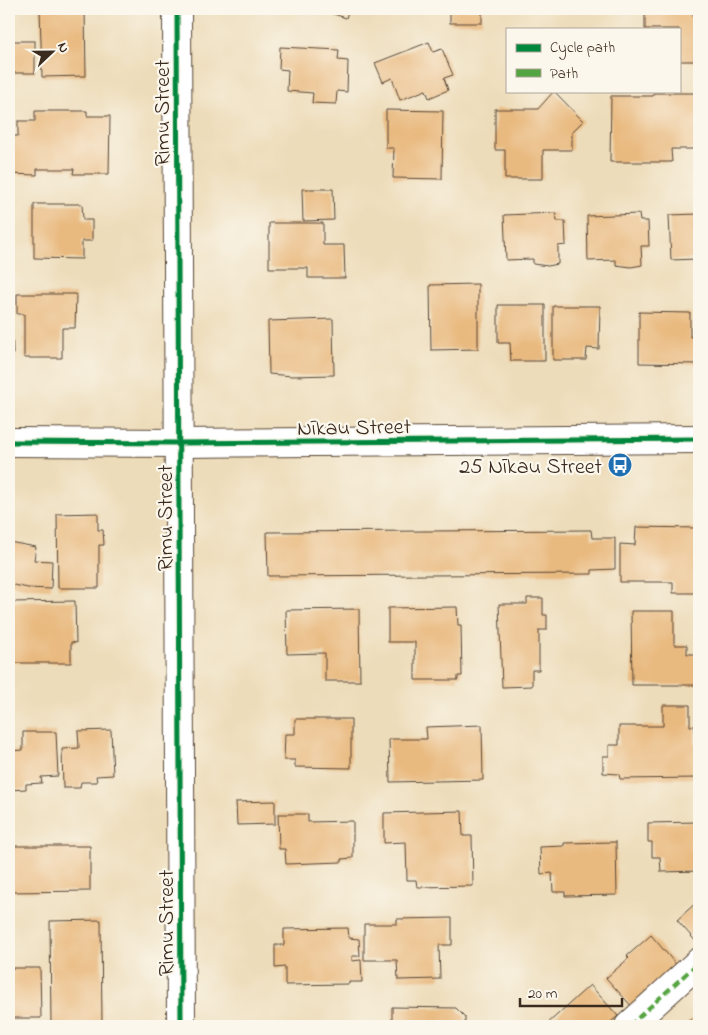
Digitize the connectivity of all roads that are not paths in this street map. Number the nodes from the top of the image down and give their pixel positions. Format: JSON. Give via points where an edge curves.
{"nodes":[{"id":1,"x":177,"y":9,"type":"edge"},
{"id":2,"x":699,"y":439,"type":"edge"},
{"id":3,"x":9,"y":442,"type":"edge"},
{"id":4,"x":180,"y":443,"type":"junction"},
{"id":5,"x":699,"y":962,"type":"edge"},
{"id":6,"x":182,"y":1026,"type":"edge"},
{"id":7,"x":629,"y":1026,"type":"edge"}],
"edges":[{"from":1,"to":4,"type":"street","name":"Rimu Street"},
{"from":2,"to":4,"type":"street","name":"Nīkau Street"},
{"from":3,"to":4,"type":"street","name":"Nīkau Street"},
{"from":4,"to":6,"type":"street","name":"Rimu Street"},
{"from":5,"to":7,"type":"street"}]}
